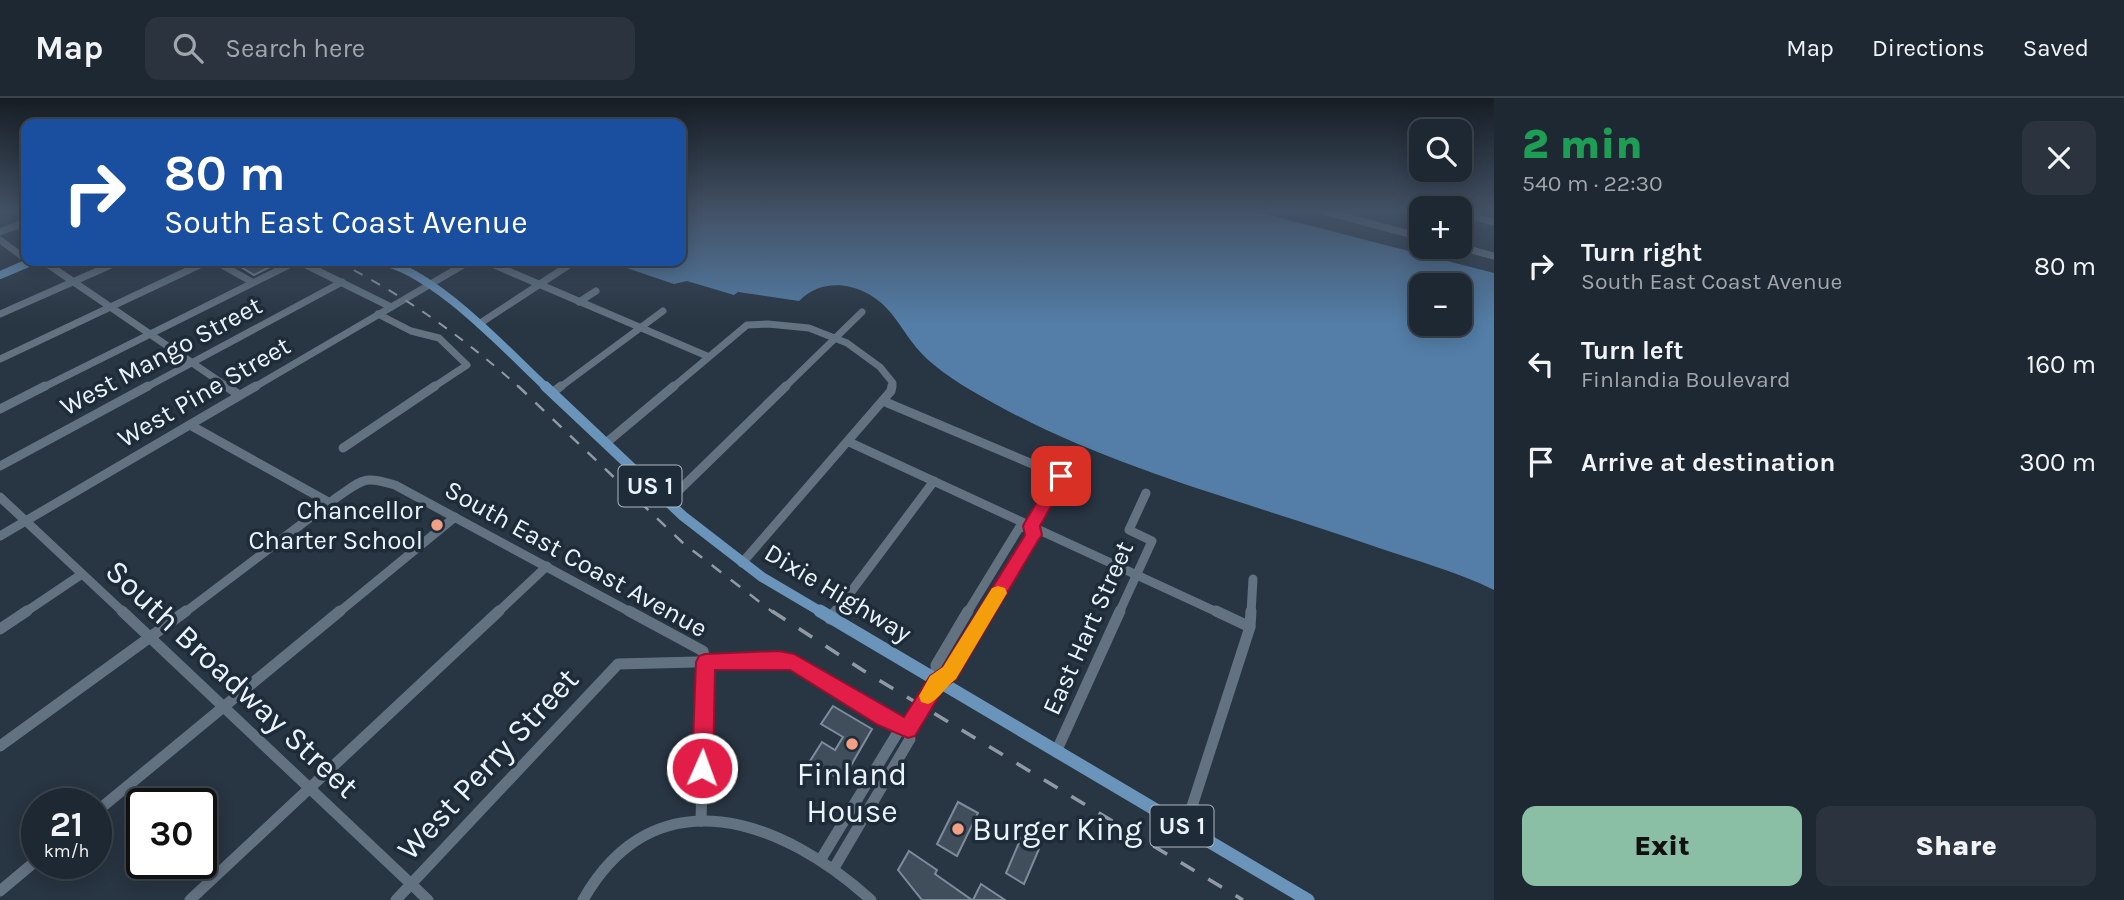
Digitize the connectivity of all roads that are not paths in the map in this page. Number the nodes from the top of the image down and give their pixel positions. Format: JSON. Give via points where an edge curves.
{"nodes":[{"id":1,"x":1472,"y":250,"type":"edge"},
{"id":2,"x":1494,"y":256,"type":"edge"},
{"id":3,"x":21,"y":264,"type":"edge"},
{"id":4,"x":50,"y":266,"type":"edge"},
{"id":5,"x":109,"y":266,"type":"edge"},
{"id":6,"x":197,"y":266,"type":"edge"},
{"id":7,"x":224,"y":266,"type":"edge"},
{"id":8,"x":287,"y":266,"type":"edge"},
{"id":9,"x":308,"y":266,"type":"edge"},
{"id":10,"x":398,"y":266,"type":"edge"},
{"id":11,"x":461,"y":266,"type":"edge"},
{"id":12,"x":496,"y":266,"type":"edge"},
{"id":13,"x":567,"y":266,"type":"edge"},
{"id":14,"x":0,"y":275,"type":"edge"},
{"id":15,"x":74,"y":282,"type":"junction"},
{"id":16,"x":252,"y":282,"type":"junction"},
{"id":17,"x":342,"y":282,"type":"junction"},
{"id":18,"x":429,"y":285,"type":"junction"},
{"id":19,"x":538,"y":285,"type":"junction"},
{"id":20,"x":596,"y":291,"type":"dead end"},
{"id":21,"x":579,"y":302,"type":"junction"},
{"id":22,"x":110,"y":307,"type":"junction"},
{"id":23,"x":391,"y":307,"type":"junction"},
{"id":24,"x":663,"y":311,"type":"dead end"},
{"id":25,"x":862,"y":312,"type":"dead end"},
{"id":26,"x":0,"y":314,"type":"edge"},
{"id":27,"x":378,"y":314,"type":"junction"},
{"id":28,"x":479,"y":324,"type":"junction"},
{"id":29,"x":638,"y":327,"type":"junction"},
{"id":30,"x":150,"y":334,"type":"junction"},
{"id":31,"x":836,"y":337,"type":"junction"},
{"id":32,"x":707,"y":356,"type":"junction"},
{"id":33,"x":0,"y":359,"type":"edge"},
{"id":34,"x":193,"y":363,"type":"junction"},
{"id":35,"x":552,"y":393,"type":"junction"},
{"id":36,"x":239,"y":395,"type":"junction"},
{"id":37,"x":883,"y":401,"type":"junction"},
{"id":38,"x":0,"y":409,"type":"edge"},
{"id":39,"x":190,"y":425,"type":"junction"},
{"id":40,"x":849,"y":442,"type":"junction"},
{"id":41,"x":606,"y":443,"type":"junction"},
{"id":42,"x":343,"y":448,"type":"dead end"},
{"id":43,"x":0,"y":466,"type":"edge"},
{"id":44,"x":934,"y":481,"type":"junction"},
{"id":45,"x":1146,"y":493,"type":"dead end"},
{"id":46,"x":0,"y":497,"type":"edge"},
{"id":47,"x":667,"y":502,"type":"junction"},
{"id":48,"x":330,"y":503,"type":"junction"},
{"id":49,"x":455,"y":517,"type":"junction"},
{"id":50,"x":23,"y":522,"type":"junction"},
{"id":51,"x":1031,"y":526,"type":"junction"},
{"id":52,"x":0,"y":536,"type":"edge"},
{"id":53,"x":742,"y":563,"type":"junction"},
{"id":54,"x":547,"y":566,"type":"junction"},
{"id":55,"x":82,"y":574,"type":"junction"},
{"id":56,"x":1136,"y":575,"type":"junction"},
{"id":57,"x":1253,"y":579,"type":"dead end"},
{"id":58,"x":830,"y":619,"type":"junction"},
{"id":59,"x":1250,"y":627,"type":"junction"},
{"id":60,"x":0,"y":629,"type":"edge"},
{"id":61,"x":147,"y":638,"type":"junction"},
{"id":62,"x":705,"y":662,"type":"junction"},
{"id":63,"x":937,"y":682,"type":"junction"},
{"id":64,"x":224,"y":706,"type":"junction"},
{"id":65,"x":908,"y":729,"type":"junction"},
{"id":66,"x":0,"y":746,"type":"edge"},
{"id":67,"x":1056,"y":752,"type":"junction"},
{"id":68,"x":312,"y":789,"type":"junction"},
{"id":69,"x":112,"y":798,"type":"edge"},
{"id":70,"x":701,"y":821,"type":"junction"},
{"id":71,"x":1185,"y":828,"type":"junction"},
{"id":72,"x":821,"y":859,"type":"junction"},
{"id":73,"x":834,"y":868,"type":"junction"},
{"id":74,"x":21,"y":873,"type":"edge"},
{"id":75,"x":411,"y":883,"type":"junction"},
{"id":76,"x":0,"y":891,"type":"edge"},
{"id":77,"x":190,"y":900,"type":"edge"},
{"id":78,"x":396,"y":900,"type":"edge"},
{"id":79,"x":428,"y":900,"type":"edge"},
{"id":80,"x":583,"y":900,"type":"edge"},
{"id":81,"x":871,"y":900,"type":"edge"},
{"id":82,"x":1308,"y":900,"type":"edge"}],
"edges":[{"from":1,"to":2,"type":"street"},
{"from":3,"to":14,"type":"main road"},
{"from":4,"to":15,"type":"street"},
{"from":5,"to":15,"type":"street"},
{"from":6,"to":22,"type":"street"},
{"from":7,"to":16,"type":"street"},
{"from":8,"to":16,"type":"street"},
{"from":9,"to":17,"type":"street"},
{"from":10,"to":18,"type":"main road","name":"Dixie Highway","number":"US 1"},
{"from":11,"to":18,"type":"street","name":"West Pine Street"},
{"from":12,"to":19,"type":"street"},
{"from":13,"to":19,"type":"street"},
{"from":15,"to":22,"type":"street"},
{"from":15,"to":26,"type":"street"},
{"from":16,"to":30,"type":"street"},
{"from":17,"to":23,"type":"street"},
{"from":17,"to":34,"type":"street","name":"West Mango Street"},
{"from":18,"to":23,"type":"street","name":"West Pine Street"},
{"from":18,"to":28,"type":"main road","name":"Dixie Highway","number":"US 1"},
{"from":19,"to":21,"type":"street"},
{"from":19,"to":28,"type":"street"},
{"from":20,"to":21,"type":"street"},
{"from":21,"to":29,"type":"street"},
{"from":22,"to":30,"type":"street"},
{"from":22,"to":33,"type":"street"},
{"from":23,"to":27,"type":"street","name":"West Pine Street"},
{"from":24,"to":29,"type":"street"},
{"from":25,"to":31,"type":"street"},
{"from":27,"to":36,"type":"street","name":"West Pine Street"},
{"from":27,"to":42,"type":"street","via":[[411,331],[443,340],[467,365]]},
{"from":28,"to":35,"type":"main road","name":"Dixie Highway","number":"US 1"},
{"from":29,"to":32,"type":"street"},
{"from":29,"to":35,"type":"street"},
{"from":30,"to":34,"type":"street"},
{"from":30,"to":38,"type":"street"},
{"from":31,"to":32,"type":"street","via":[[794,326],[747,325]]},
{"from":31,"to":37,"type":"street","via":[[886,374],[892,383]]},
{"from":31,"to":47,"type":"street"},
{"from":32,"to":41,"type":"street"},
{"from":34,"to":36,"type":"street"},
{"from":34,"to":43,"type":"street","name":"West Mango Street"},
{"from":35,"to":41,"type":"main road","name":"Dixie Highway","number":"US 1"},
{"from":36,"to":39,"type":"street","name":"West Pine Street"},
{"from":37,"to":40,"type":"street"},
{"from":37,"to":51,"type":"street","via":[[1061,476]]},
{"from":39,"to":48,"type":"street"},
{"from":39,"to":50,"type":"street","name":"West Pine Street"},
{"from":40,"to":44,"type":"street"},
{"from":40,"to":53,"type":"street"},
{"from":41,"to":47,"type":"main road","name":"Dixie Highway","number":"US 1"},
{"from":44,"to":51,"type":"street"},
{"from":44,"to":58,"type":"street"},
{"from":45,"to":56,"type":"street","name":"East Hart Street","via":[[1129,530],[1152,541]]},
{"from":46,"to":50,"type":"street","name":"South Broadway Street"},
{"from":47,"to":53,"type":"main road","name":"Dixie Highway","number":"US 1"},
{"from":48,"to":49,"type":"street","name":"South East Coast Avenue","via":[[372,478],[389,482]]},
{"from":48,"to":61,"type":"street"},
{"from":49,"to":54,"type":"street","name":"South East Coast Avenue"},
{"from":49,"to":64,"type":"street"},
{"from":50,"to":52,"type":"street","name":"West Pine Street"},
{"from":50,"to":55,"type":"street","name":"South Broadway Street"},
{"from":51,"to":56,"type":"street"},
{"from":51,"to":63,"type":"street","via":[[1034,535],[950,673]]},
{"from":51,"to":63,"type":"street","via":[[1020,528],[943,653],[936,665]]},
{"from":53,"to":58,"type":"main road","name":"Dixie Highway","number":"US 1"},
{"from":54,"to":62,"type":"street","name":"South East Coast Avenue","via":[[694,645],[703,651]]},
{"from":54,"to":68,"type":"street"},
{"from":55,"to":60,"type":"street"},
{"from":55,"to":61,"type":"street","name":"South Broadway Street"},
{"from":56,"to":59,"type":"street"},
{"from":56,"to":67,"type":"street","name":"East Hart Street"},
{"from":57,"to":59,"type":"street"},
{"from":58,"to":63,"type":"main road","name":"Dixie Highway","number":"US 1"},
{"from":59,"to":71,"type":"street"},
{"from":61,"to":64,"type":"street","name":"South Broadway Street"},
{"from":61,"to":66,"type":"street"},
{"from":62,"to":65,"type":"street","name":"South East Coast Avenue","via":[[794,662]]},
{"from":62,"to":70,"type":"street"},
{"from":62,"to":75,"type":"street","name":"West Perry Street","via":[[618,664]]},
{"from":63,"to":65,"type":"street"},
{"from":63,"to":67,"type":"main road","name":"Dixie Highway","number":"US 1"},
{"from":64,"to":68,"type":"street","name":"South Broadway Street"},
{"from":64,"to":69,"type":"street"},
{"from":65,"to":72,"type":"street","via":[[898,732]]},
{"from":65,"to":73,"type":"street","via":[[910,739]]},
{"from":67,"to":71,"type":"main road","name":"Dixie Highway","number":"US 1"},
{"from":68,"to":75,"type":"street","name":"South Broadway Street"},
{"from":68,"to":77,"type":"street"},
{"from":70,"to":72,"type":"street","via":[[757,828]]},
{"from":70,"to":80,"type":"street","via":[[655,831],[637,840],[606,863]]},
{"from":71,"to":82,"type":"main road","name":"Dixie Highway","number":"US 1"},
{"from":72,"to":73,"type":"street"},
{"from":73,"to":81,"type":"street"},
{"from":74,"to":76,"type":"street"},
{"from":75,"to":78,"type":"street","name":"West Perry Street"},
{"from":75,"to":79,"type":"street","name":"South Broadway Street"}]}
